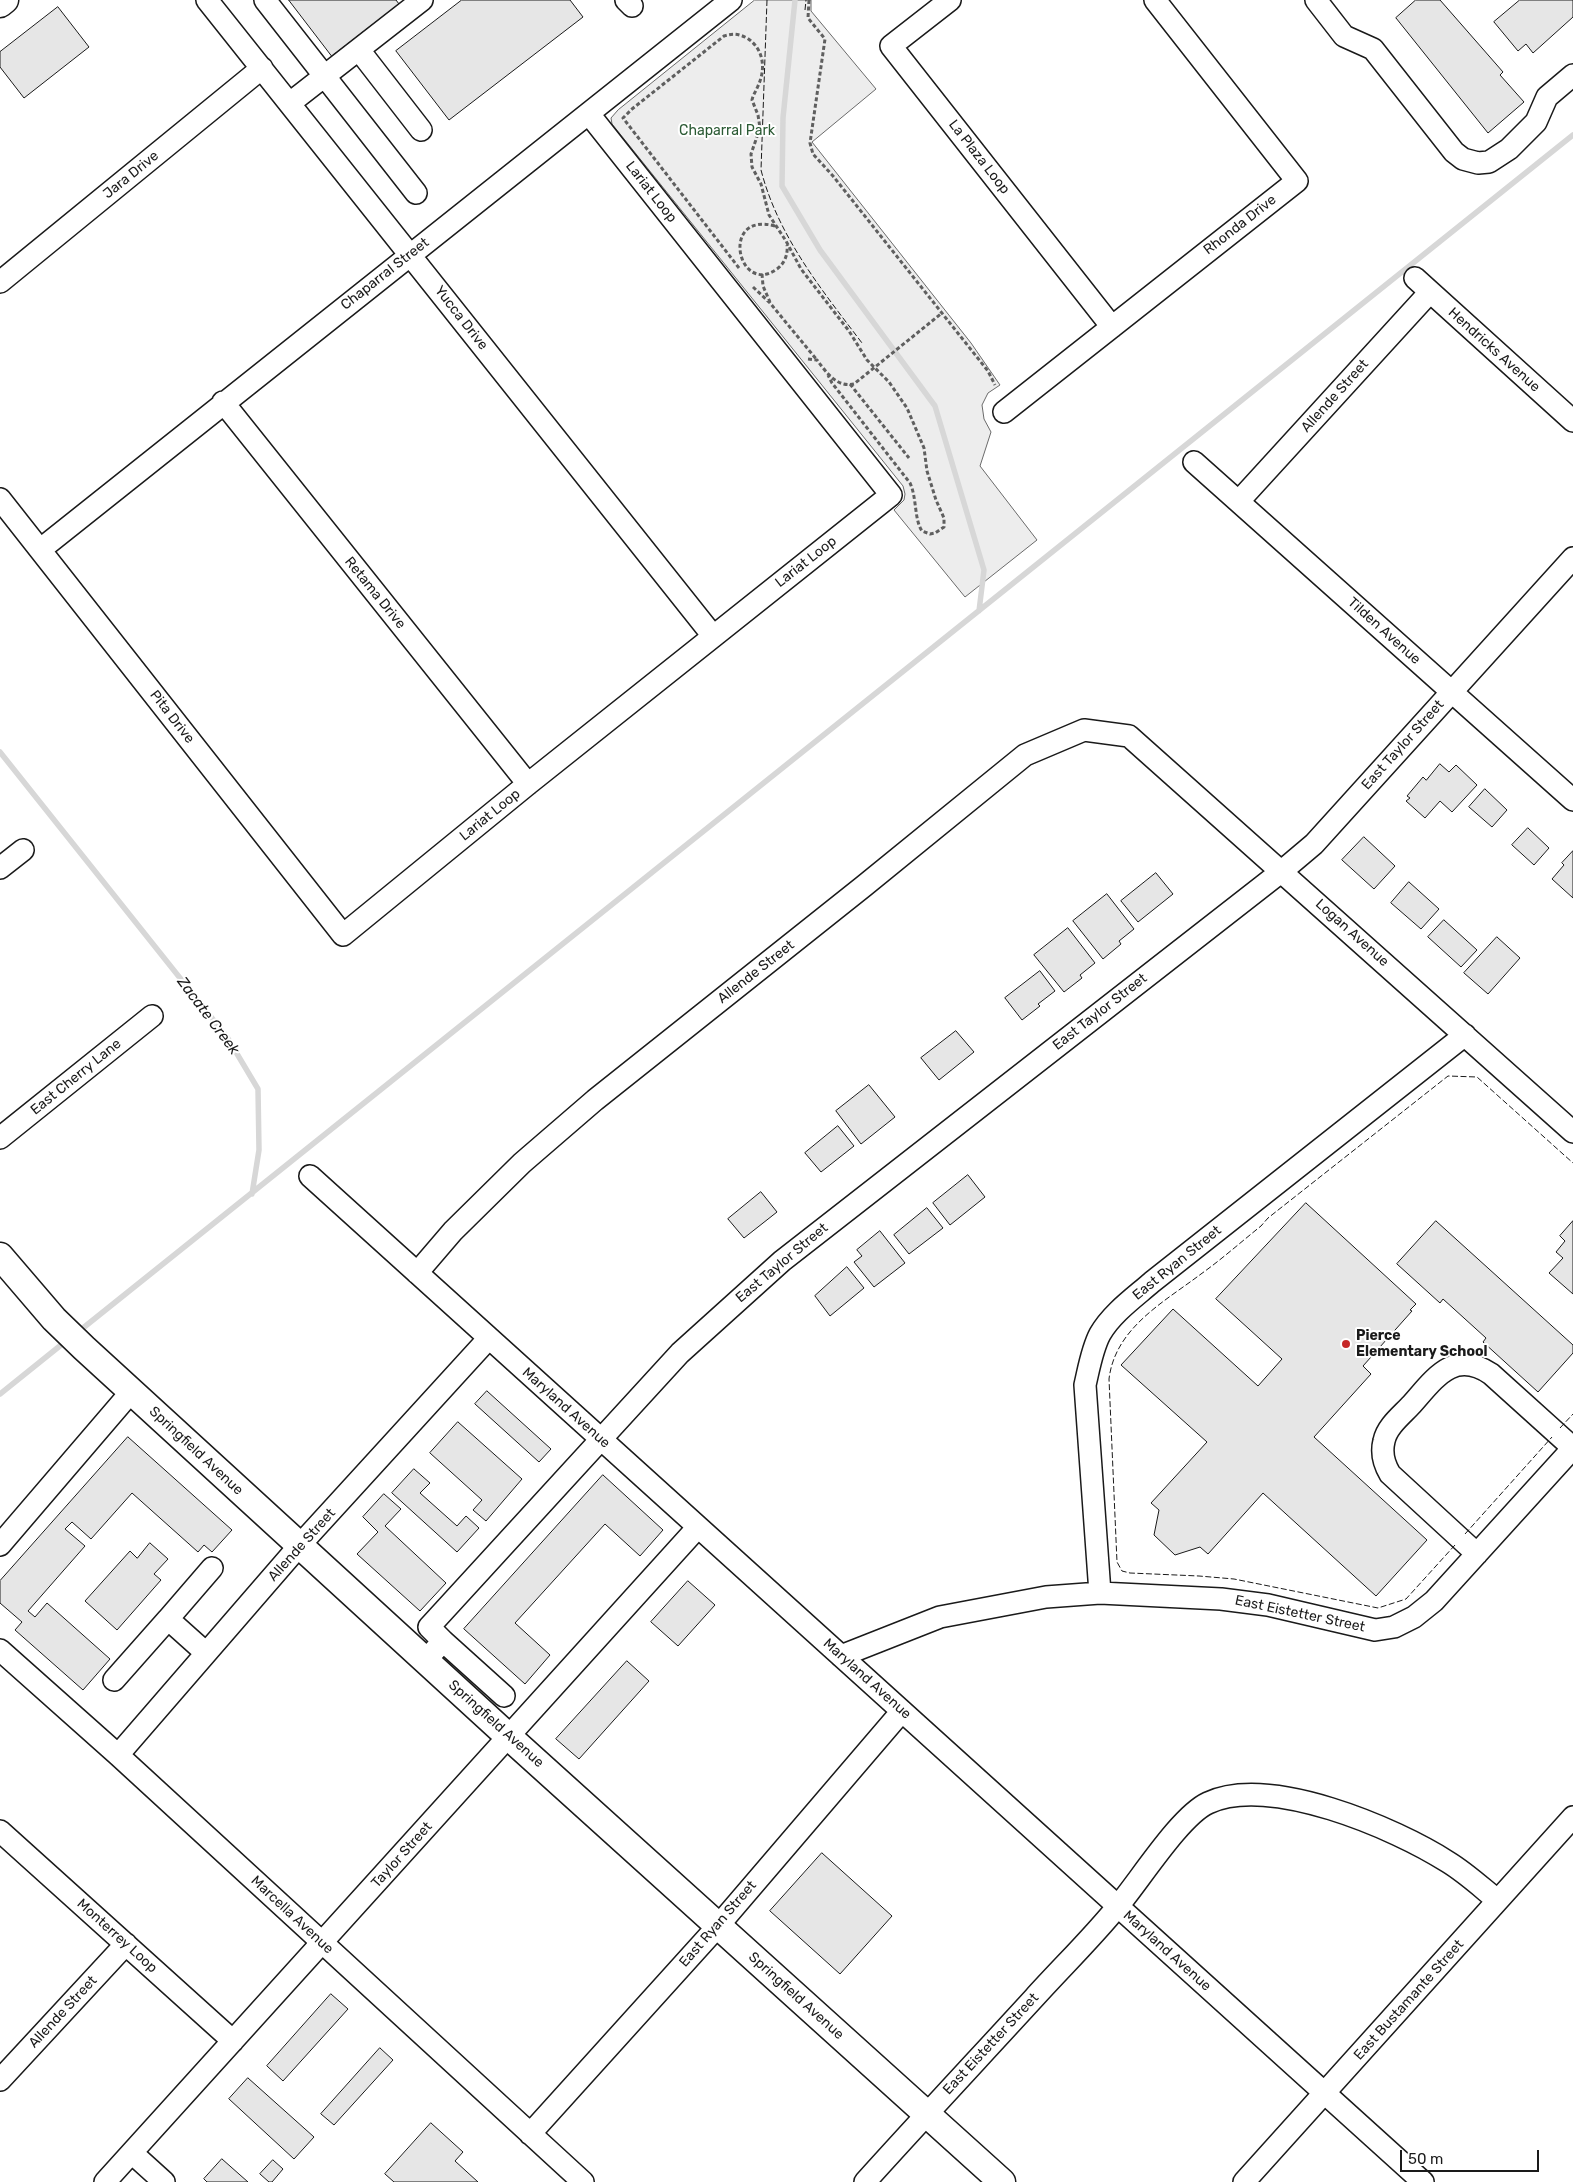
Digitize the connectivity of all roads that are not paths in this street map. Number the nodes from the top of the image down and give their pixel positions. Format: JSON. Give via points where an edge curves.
{"nodes":[{"id":1,"x":5,"y":0,"type":"edge"},
{"id":2,"x":207,"y":0,"type":"edge"},
{"id":3,"x":265,"y":0,"type":"edge"},
{"id":4,"x":422,"y":0,"type":"edge"},
{"id":5,"x":731,"y":0,"type":"edge"},
{"id":6,"x":950,"y":0,"type":"edge"},
{"id":7,"x":1155,"y":0,"type":"edge"},
{"id":8,"x":1316,"y":0,"type":"edge"},
{"id":9,"x":0,"y":4,"type":"edge"},
{"id":10,"x":359,"y":50,"type":"junction"},
{"id":11,"x":262,"y":68,"type":"junction"},
{"id":12,"x":1573,"y":75,"type":"edge"},
{"id":13,"x":325,"y":76,"type":"junction"},
{"id":14,"x":290,"y":104,"type":"junction"},
{"id":15,"x":589,"y":114,"type":"junction"},
{"id":16,"x":421,"y":130,"type":"dead end"},
{"id":17,"x":416,"y":193,"type":"dead end"},
{"id":18,"x":410,"y":254,"type":"junction"},
{"id":19,"x":0,"y":282,"type":"edge"},
{"id":20,"x":1422,"y":285,"type":"joint"},
{"id":21,"x":1112,"y":327,"type":"junction"},
{"id":22,"x":223,"y":402,"type":"junction"},
{"id":23,"x":1004,"y":412,"type":"dead end"},
{"id":24,"x":1573,"y":422,"type":"edge"},
{"id":25,"x":1194,"y":462,"type":"dead end"},
{"id":26,"x":0,"y":499,"type":"edge"},
{"id":27,"x":1239,"y":501,"type":"junction"},
{"id":28,"x":41,"y":549,"type":"junction"},
{"id":29,"x":1573,"y":558,"type":"edge"},
{"id":30,"x":713,"y":636,"type":"junction"},
{"id":31,"x":1451,"y":691,"type":"junction"},
{"id":32,"x":1129,"y":736,"type":"joint"},
{"id":33,"x":528,"y":784,"type":"junction"},
{"id":34,"x":1573,"y":800,"type":"edge"},
{"id":35,"x":23,"y":850,"type":"dead end"},
{"id":36,"x":0,"y":868,"type":"edge"},
{"id":37,"x":1282,"y":871,"type":"junction"},
{"id":38,"x":343,"y":935,"type":"joint"},
{"id":39,"x":152,"y":1016,"type":"dead end"},
{"id":40,"x":1465,"y":1035,"type":"junction"},
{"id":41,"x":1573,"y":1132,"type":"edge"},
{"id":42,"x":0,"y":1138,"type":"edge"},
{"id":43,"x":310,"y":1176,"type":"dead end"},
{"id":44,"x":0,"y":1256,"type":"edge"},
{"id":45,"x":417,"y":1273,"type":"junction"},
{"id":46,"x":489,"y":1338,"type":"junction"},
{"id":47,"x":131,"y":1392,"type":"junction"},
{"id":48,"x":601,"y":1439,"type":"junction"},
{"id":49,"x":1573,"y":1448,"type":"edge"},
{"id":50,"x":698,"y":1527,"type":"junction"},
{"id":51,"x":0,"y":1545,"type":"edge"},
{"id":52,"x":300,"y":1546,"type":"junction"},
{"id":53,"x":1477,"y":1554,"type":"junction"},
{"id":54,"x":212,"y":1568,"type":"dead end"},
{"id":55,"x":1100,"y":1593,"type":"junction"},
{"id":56,"x":168,"y":1619,"type":"junction"},
{"id":57,"x":443,"y":1641,"type":"junction"},
{"id":58,"x":0,"y":1650,"type":"edge"},
{"id":59,"x":206,"y":1653,"type":"junction"},
{"id":60,"x":841,"y":1656,"type":"junction"},
{"id":61,"x":426,"y":1660,"type":"junction"},
{"id":62,"x":114,"y":1680,"type":"dead end"},
{"id":63,"x":504,"y":1696,"type":"dead end"},
{"id":64,"x":902,"y":1711,"type":"junction"},
{"id":65,"x":509,"y":1737,"type":"junction"},
{"id":66,"x":118,"y":1755,"type":"junction"},
{"id":67,"x":1573,"y":1817,"type":"edge"},
{"id":68,"x":0,"y":1831,"type":"edge"},
{"id":69,"x":1497,"y":1900,"type":"junction"},
{"id":70,"x":1118,"y":1906,"type":"junction"},
{"id":71,"x":718,"y":1926,"type":"junction"},
{"id":72,"x":322,"y":1943,"type":"junction"},
{"id":73,"x":126,"y":1944,"type":"junction"},
{"id":74,"x":233,"y":2041,"type":"junction"},
{"id":75,"x":0,"y":2080,"type":"edge"},
{"id":76,"x":1325,"y":2093,"type":"junction"},
{"id":77,"x":927,"y":2114,"type":"junction"},
{"id":78,"x":530,"y":2134,"type":"junction"},
{"id":79,"x":132,"y":2153,"type":"junction"},
{"id":80,"x":160,"y":2181,"type":"edge"},
{"id":81,"x":105,"y":2182,"type":"edge"},
{"id":82,"x":583,"y":2182,"type":"edge"},
{"id":83,"x":865,"y":2182,"type":"edge"},
{"id":84,"x":1002,"y":2182,"type":"edge"},
{"id":85,"x":1244,"y":2182,"type":"edge"},
{"id":86,"x":1423,"y":2182,"type":"edge"}],
"edges":[{"from":1,"to":9,"type":"main road"},
{"from":2,"to":11,"type":"street","name":"Yucca Drive"},
{"from":3,"to":13,"type":"street"},
{"from":4,"to":10,"type":"street"},
{"from":5,"to":15,"type":"street","name":"Chaparral Street"},
{"from":6,"to":21,"type":"street","name":"La Plaza Loop","via":[[891,46]]},
{"from":7,"to":21,"type":"street","name":"Rhonda Drive","via":[[1297,181]]},
{"from":8,"to":12,"type":"street","via":[[1344,36],[1374,49],[1462,159],[1489,162],[1509,149],[1536,122],[1547,97]]},
{"from":10,"to":13,"type":"street"},
{"from":10,"to":16,"type":"street"},
{"from":11,"to":14,"type":"street","name":"Yucca Drive"},
{"from":11,"to":19,"type":"street","name":"Jara Drive"},
{"from":13,"to":14,"type":"street"},
{"from":13,"to":17,"type":"street"},
{"from":14,"to":18,"type":"street","name":"Yucca Drive"},
{"from":15,"to":18,"type":"street","name":"Chaparral Street"},
{"from":15,"to":30,"type":"street","name":"Lariat Loop","via":[[891,494]]},
{"from":18,"to":22,"type":"street","name":"Chaparral Street"},
{"from":18,"to":30,"type":"street","name":"Yucca Drive"},
{"from":20,"to":24,"type":"street","name":"Hendricks Avenue"},
{"from":20,"to":27,"type":"street","name":"Allende Street"},
{"from":21,"to":23,"type":"street","name":"Rhonda Drive"},
{"from":22,"to":28,"type":"street","name":"Chaparral Street"},
{"from":22,"to":33,"type":"street","name":"Retama Drive"},
{"from":25,"to":27,"type":"street","name":"Tilden Avenue"},
{"from":26,"to":28,"type":"street","name":"Pita Drive"},
{"from":27,"to":31,"type":"street","name":"Tilden Avenue"},
{"from":28,"to":38,"type":"street","name":"Pita Drive"},
{"from":29,"to":31,"type":"street","name":"East Taylor Street"},
{"from":30,"to":33,"type":"street","name":"Lariat Loop"},
{"from":31,"to":34,"type":"street","name":"Tilden Avenue"},
{"from":31,"to":37,"type":"street","name":"East Taylor Street","via":[[1314,844]]},
{"from":32,"to":37,"type":"street","name":"Logan Avenue"},
{"from":32,"to":45,"type":"street","name":"Allende Street","via":[[1084,730],[1024,756],[595,1100],[522,1163],[453,1231]]},
{"from":33,"to":38,"type":"street","name":"Lariat Loop"},
{"from":35,"to":36,"type":"street"},
{"from":37,"to":40,"type":"street","name":"Logan Avenue"},
{"from":37,"to":48,"type":"street","name":"East Taylor Street","via":[[782,1261],[680,1353]]},
{"from":39,"to":42,"type":"street","name":"East Cherry Lane"},
{"from":40,"to":41,"type":"street","name":"Logan Avenue"},
{"from":40,"to":55,"type":"street","name":"East Ryan Street","via":[[1152,1282],[1121,1309],[1101,1333],[1085,1385]]},
{"from":43,"to":45,"type":"street","name":"Maryland Avenue"},
{"from":44,"to":47,"type":"main road","name":"Springfield Avenue","via":[[54,1319]]},
{"from":45,"to":46,"type":"street","name":"Maryland Avenue"},
{"from":46,"to":48,"type":"street","name":"Maryland Avenue"},
{"from":46,"to":52,"type":"street","name":"Allende Street"},
{"from":47,"to":51,"type":"street"},
{"from":47,"to":52,"type":"main road","name":"Springfield Avenue"},
{"from":48,"to":50,"type":"street","name":"Maryland Avenue"},
{"from":48,"to":57,"type":"street","name":"East Taylor Street","via":[[430,1627]]},
{"from":49,"to":53,"type":"street","name":"East Eistetter Street"},
{"from":49,"to":53,"type":"street","via":[[1491,1374],[1470,1365],[1456,1365],[1441,1372],[1392,1425],[1382,1453],[1390,1474]]},
{"from":50,"to":60,"type":"street","name":"Maryland Avenue"},
{"from":50,"to":65,"type":"street","name":"Taylor Street"},
{"from":52,"to":59,"type":"street","name":"Allende Street"},
{"from":52,"to":61,"type":"main road","name":"Springfield Avenue"},
{"from":53,"to":55,"type":"street","name":"East Eistetter Street","via":[[1414,1617],[1394,1627],[1375,1630],[1268,1605],[1221,1599]]},
{"from":54,"to":56,"type":"street"},
{"from":55,"to":60,"type":"street","name":"East Eistetter Street","via":[[1046,1597],[940,1617]]},
{"from":56,"to":59,"type":"street"},
{"from":56,"to":62,"type":"street"},
{"from":57,"to":61,"type":"street"},
{"from":57,"to":63,"type":"street"},
{"from":58,"to":66,"type":"street","name":"Marcella Avenue"},
{"from":59,"to":66,"type":"street","name":"Allende Street"},
{"from":60,"to":64,"type":"street","name":"Maryland Avenue"},
{"from":61,"to":65,"type":"main road","name":"Springfield Avenue"},
{"from":64,"to":70,"type":"street","name":"Maryland Avenue"},
{"from":64,"to":71,"type":"street","name":"East Ryan Street"},
{"from":65,"to":71,"type":"main road","name":"Springfield Avenue"},
{"from":65,"to":72,"type":"street","name":"Taylor Street"},
{"from":66,"to":72,"type":"street","name":"Marcella Avenue"},
{"from":67,"to":69,"type":"street","name":"East Bustamante Street"},
{"from":68,"to":73,"type":"street","name":"Monterrey Loop"},
{"from":69,"to":70,"type":"street","name":"East Eistetter Street","via":[[1449,1862],[1391,1833],[1324,1807],[1253,1794],[1228,1797],[1198,1809]]},
{"from":69,"to":76,"type":"street","name":"East Bustamante Street"},
{"from":70,"to":76,"type":"street","name":"Maryland Avenue"},
{"from":70,"to":77,"type":"street","name":"East Eistetter Street"},
{"from":71,"to":77,"type":"main road","name":"Springfield Avenue"},
{"from":71,"to":78,"type":"street","name":"East Ryan Street"},
{"from":72,"to":74,"type":"street","name":"Taylor Street"},
{"from":72,"to":78,"type":"street","name":"Marcella Avenue"},
{"from":73,"to":74,"type":"street","name":"Monterrey Loop"},
{"from":73,"to":75,"type":"street","name":"Allende Street"},
{"from":74,"to":79,"type":"street","name":"Taylor Street"},
{"from":76,"to":85,"type":"street","name":"East Bustamante Street"},
{"from":76,"to":86,"type":"street","name":"Maryland Avenue"},
{"from":77,"to":83,"type":"street","name":"East Eistetter Street"},
{"from":77,"to":84,"type":"main road","name":"Springfield Avenue"},
{"from":78,"to":82,"type":"street","name":"Marcella Avenue"},
{"from":79,"to":80,"type":"street"},
{"from":79,"to":81,"type":"street","name":"Taylor Street"}]}
